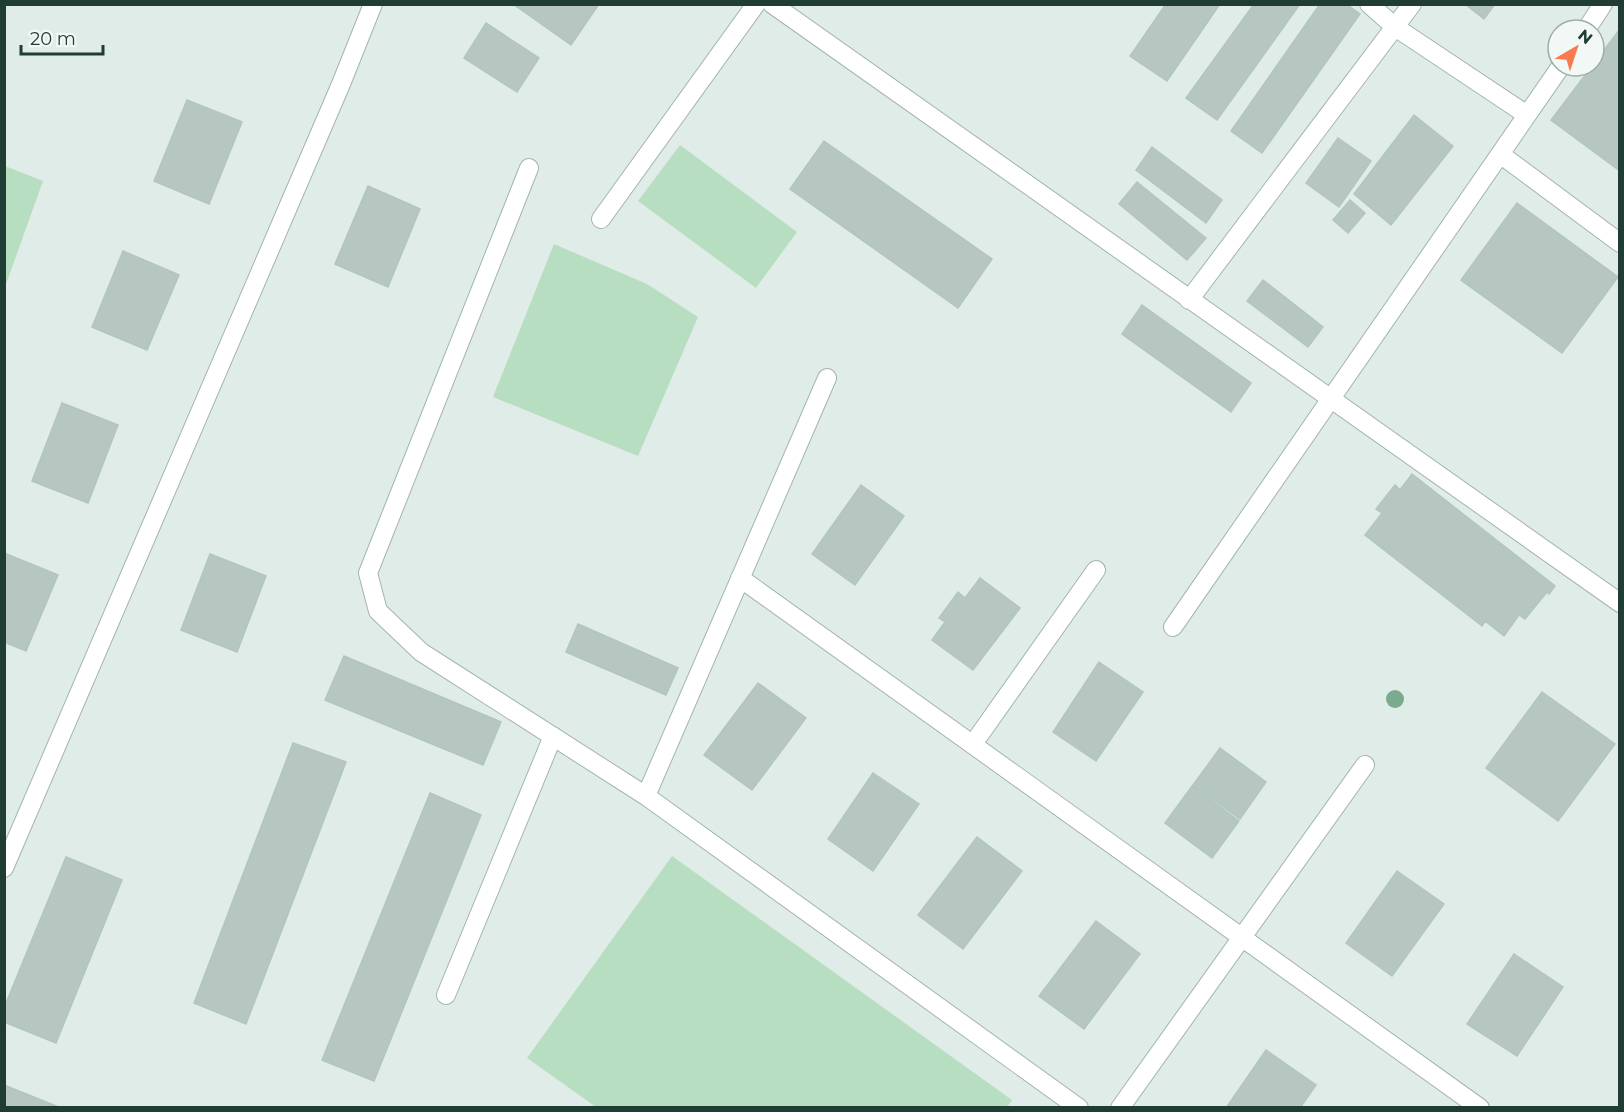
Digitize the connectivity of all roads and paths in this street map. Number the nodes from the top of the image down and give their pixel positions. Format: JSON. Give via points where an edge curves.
{"nodes":[{"id":1,"x":373,"y":4,"type":"edge"},
{"id":2,"x":756,"y":4,"type":"edge"},
{"id":3,"x":772,"y":4,"type":"edge"},
{"id":4,"x":1369,"y":4,"type":"edge"},
{"id":5,"x":1412,"y":4,"type":"edge"},
{"id":6,"x":1603,"y":4,"type":"edge"},
{"id":7,"x":1594,"y":18,"type":"edge"},
{"id":8,"x":1395,"y":27,"type":"junction"},
{"id":9,"x":1553,"y":78,"type":"edge"},
{"id":10,"x":1527,"y":115,"type":"junction"},
{"id":11,"x":1500,"y":154,"type":"junction"},
{"id":12,"x":529,"y":168,"type":"dead end"},
{"id":13,"x":601,"y":219,"type":"dead end"},
{"id":14,"x":1620,"y":243,"type":"edge"},
{"id":15,"x":1189,"y":300,"type":"junction"},
{"id":16,"x":827,"y":378,"type":"dead end"},
{"id":17,"x":1330,"y":399,"type":"junction"},
{"id":18,"x":1096,"y":570,"type":"dead end"},
{"id":19,"x":740,"y":578,"type":"junction"},
{"id":20,"x":1620,"y":603,"type":"edge"},
{"id":21,"x":1173,"y":627,"type":"dead end"},
{"id":22,"x":553,"y":736,"type":"junction"},
{"id":23,"x":973,"y":744,"type":"junction"},
{"id":24,"x":1365,"y":765,"type":"dead end"},
{"id":25,"x":646,"y":796,"type":"junction"},
{"id":26,"x":4,"y":868,"type":"edge"},
{"id":27,"x":1242,"y":937,"type":"junction"},
{"id":28,"x":446,"y":995,"type":"dead end"},
{"id":29,"x":1079,"y":1107,"type":"edge"},
{"id":30,"x":1120,"y":1107,"type":"edge"},
{"id":31,"x":1480,"y":1107,"type":"edge"}],
"edges":[{"from":1,"to":26,"type":"lane"},
{"from":2,"to":13,"type":"lane"},
{"from":3,"to":15,"type":"lane"},
{"from":4,"to":8,"type":"lane"},
{"from":5,"to":8,"type":"lane"},
{"from":6,"to":7,"type":"lane"},
{"from":8,"to":10,"type":"lane"},
{"from":8,"to":15,"type":"lane"},
{"from":9,"to":10,"type":"lane"},
{"from":10,"to":11,"type":"lane"},
{"from":11,"to":14,"type":"lane"},
{"from":11,"to":17,"type":"lane"},
{"from":12,"to":22,"type":"lane","via":[[368,573],[378,611],[421,652]]},
{"from":15,"to":17,"type":"lane"},
{"from":16,"to":19,"type":"lane"},
{"from":17,"to":20,"type":"lane"},
{"from":17,"to":21,"type":"lane"},
{"from":18,"to":23,"type":"lane"},
{"from":19,"to":23,"type":"lane"},
{"from":19,"to":25,"type":"lane"},
{"from":22,"to":25,"type":"lane"},
{"from":22,"to":28,"type":"lane"},
{"from":23,"to":27,"type":"lane"},
{"from":24,"to":27,"type":"lane"},
{"from":25,"to":29,"type":"lane"},
{"from":27,"to":30,"type":"lane"},
{"from":27,"to":31,"type":"lane"}]}
